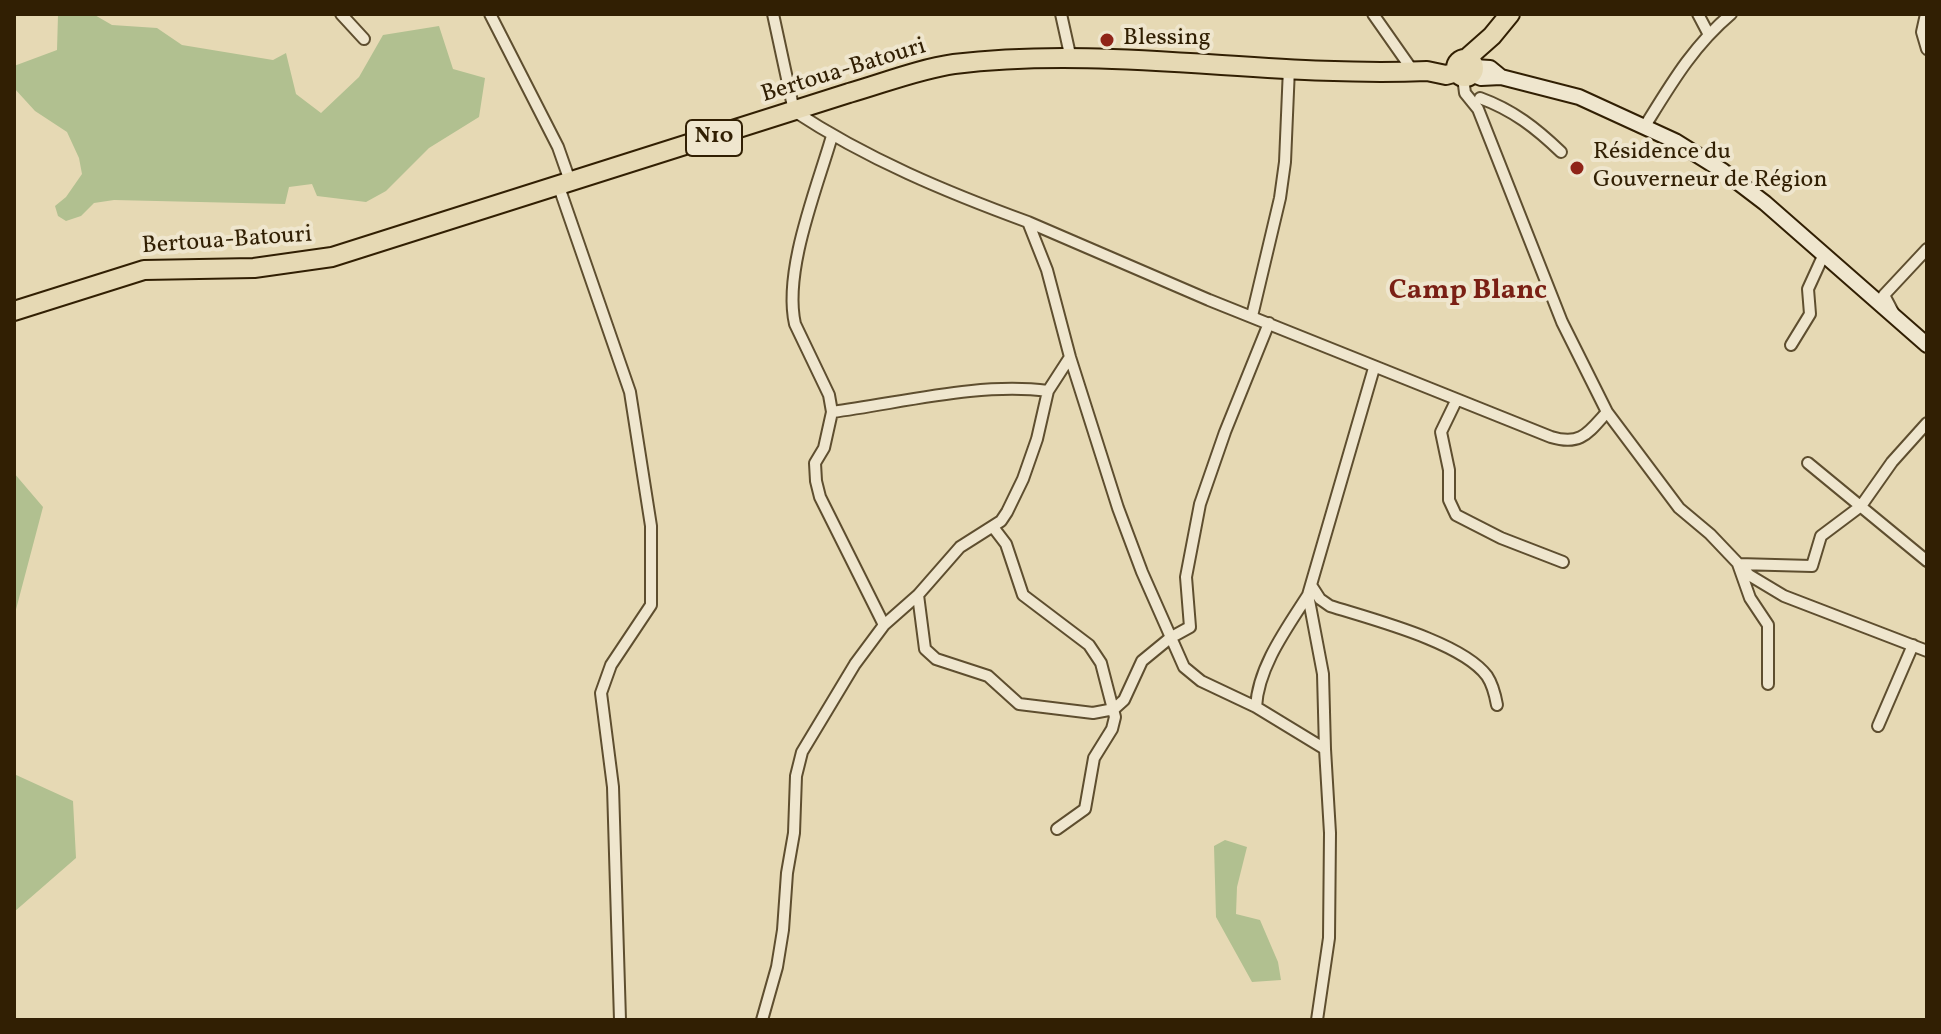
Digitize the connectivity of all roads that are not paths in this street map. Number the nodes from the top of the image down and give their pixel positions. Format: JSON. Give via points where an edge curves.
{"nodes":[{"id":1,"x":341,"y":14,"type":"edge"},
{"id":2,"x":490,"y":14,"type":"edge"},
{"id":3,"x":773,"y":14,"type":"edge"},
{"id":4,"x":1061,"y":14,"type":"edge"},
{"id":5,"x":1373,"y":14,"type":"edge"},
{"id":6,"x":1510,"y":14,"type":"edge"},
{"id":7,"x":1698,"y":14,"type":"edge"},
{"id":8,"x":1731,"y":14,"type":"edge"},
{"id":9,"x":1926,"y":14,"type":"edge"},
{"id":10,"x":1708,"y":33,"type":"junction"},
{"id":11,"x":364,"y":39,"type":"dead end"},
{"id":12,"x":1927,"y":49,"type":"edge"},
{"id":13,"x":1071,"y":59,"type":"junction"},
{"id":14,"x":1289,"y":68,"type":"junction"},
{"id":15,"x":1467,"y":69,"type":"junction"},
{"id":16,"x":1420,"y":71,"type":"junction"},
{"id":17,"x":1479,"y":103,"type":"junction"},
{"id":18,"x":794,"y":111,"type":"junction"},
{"id":19,"x":1645,"y":126,"type":"junction"},
{"id":20,"x":832,"y":136,"type":"junction"},
{"id":21,"x":1561,"y":152,"type":"dead end"},
{"id":22,"x":565,"y":185,"type":"junction"},
{"id":23,"x":1028,"y":222,"type":"junction"},
{"id":24,"x":1927,"y":249,"type":"edge"},
{"id":25,"x":1824,"y":254,"type":"junction"},
{"id":26,"x":14,"y":311,"type":"edge"},
{"id":27,"x":1252,"y":316,"type":"junction"},
{"id":28,"x":1896,"y":317,"type":"junction"},
{"id":29,"x":1269,"y":323,"type":"junction"},
{"id":30,"x":1791,"y":345,"type":"dead end"},
{"id":31,"x":1927,"y":345,"type":"edge"},
{"id":32,"x":1070,"y":357,"type":"junction"},
{"id":33,"x":1374,"y":368,"type":"junction"},
{"id":34,"x":1048,"y":391,"type":"junction"},
{"id":35,"x":1456,"y":401,"type":"junction"},
{"id":36,"x":832,"y":412,"type":"junction"},
{"id":37,"x":1607,"y":412,"type":"junction"},
{"id":38,"x":1927,"y":423,"type":"edge"},
{"id":39,"x":1808,"y":463,"type":"dead end"},
{"id":40,"x":1861,"y":506,"type":"junction"},
{"id":41,"x":993,"y":527,"type":"junction"},
{"id":42,"x":1927,"y":561,"type":"edge"},
{"id":43,"x":1563,"y":562,"type":"dead end"},
{"id":44,"x":1738,"y":564,"type":"junction"},
{"id":45,"x":1310,"y":590,"type":"junction"},
{"id":46,"x":918,"y":595,"type":"junction"},
{"id":47,"x":884,"y":625,"type":"junction"},
{"id":48,"x":1170,"y":638,"type":"junction"},
{"id":49,"x":1913,"y":645,"type":"junction"},
{"id":50,"x":1927,"y":651,"type":"edge"},
{"id":51,"x":1768,"y":684,"type":"dead end"},
{"id":52,"x":1497,"y":705,"type":"dead end"},
{"id":53,"x":1256,"y":707,"type":"junction"},
{"id":54,"x":1114,"y":709,"type":"junction"},
{"id":55,"x":1878,"y":726,"type":"dead end"},
{"id":56,"x":1325,"y":749,"type":"junction"},
{"id":57,"x":1057,"y":829,"type":"dead end"},
{"id":58,"x":620,"y":1020,"type":"edge"},
{"id":59,"x":762,"y":1020,"type":"edge"},
{"id":60,"x":1317,"y":1020,"type":"edge"}],
"edges":[{"from":1,"to":11,"type":"street"},
{"from":2,"to":22,"type":"street","via":[[558,147]]},
{"from":3,"to":18,"type":"street"},
{"from":4,"to":13,"type":"street"},
{"from":5,"to":16,"type":"street"},
{"from":6,"to":15,"type":"highway","via":[[1484,56]]},
{"from":7,"to":10,"type":"street"},
{"from":8,"to":10,"type":"street"},
{"from":9,"to":12,"type":"street","via":[[1922,32]]},
{"from":10,"to":19,"type":"street"},
{"from":13,"to":14,"type":"highway","name":"Bertoua-Batouri","number":"N10"},
{"from":13,"to":18,"type":"highway","name":"Bertoua-Batouri","number":"N10","via":[[938,67]]},
{"from":14,"to":16,"type":"highway","name":"Bertoua-Batouri","number":"N10"},
{"from":14,"to":27,"type":"street","via":[[1280,198]]},
{"from":15,"to":16,"type":"highway","name":"Bertoua-Batouri","number":"N10","via":[[1446,75]]},
{"from":15,"to":17,"type":"street","via":[[1479,88]]},
{"from":15,"to":19,"type":"main road","via":[[1481,78],[1501,77],[1579,97]]},
{"from":17,"to":21,"type":"street","via":[[1503,106],[1531,123]]},
{"from":17,"to":37,"type":"street","via":[[1562,322]]},
{"from":18,"to":20,"type":"street"},
{"from":18,"to":22,"type":"highway","name":"Bertoua-Batouri","number":"N10"},
{"from":19,"to":25,"type":"main road","via":[[1723,171]]},
{"from":20,"to":23,"type":"street","via":[[937,187]]},
{"from":20,"to":36,"type":"street","via":[[799,249],[792,312]]},
{"from":22,"to":26,"type":"highway","name":"Bertoua-Batouri","number":"N10","via":[[332,257],[254,268],[144,270]]},
{"from":22,"to":58,"type":"street","via":[[630,392],[651,526],[651,605],[611,665],[601,693],[613,787]]},
{"from":23,"to":27,"type":"street"},
{"from":23,"to":32,"type":"street"},
{"from":24,"to":28,"type":"street","via":[[1884,295]]},
{"from":25,"to":28,"type":"main road"},
{"from":25,"to":30,"type":"street","via":[[1808,289],[1810,314]]},
{"from":27,"to":29,"type":"street"},
{"from":28,"to":31,"type":"main road"},
{"from":29,"to":33,"type":"street"},
{"from":29,"to":48,"type":"street","via":[[1200,504],[1186,577],[1190,627]]},
{"from":32,"to":34,"type":"street"},
{"from":32,"to":48,"type":"street","via":[[1118,508]]},
{"from":33,"to":35,"type":"street"},
{"from":33,"to":45,"type":"street"},
{"from":34,"to":36,"type":"street","via":[[1020,387],[967,392]]},
{"from":34,"to":41,"type":"street","via":[[1023,479]]},
{"from":35,"to":37,"type":"street","via":[[1571,442]]},
{"from":35,"to":43,"type":"street","via":[[1441,432],[1452,509],[1501,538]]},
{"from":36,"to":47,"type":"street","via":[[815,463],[816,481],[825,510]]},
{"from":37,"to":44,"type":"street","via":[[1679,508]]},
{"from":38,"to":40,"type":"street"},
{"from":39,"to":40,"type":"street"},
{"from":40,"to":42,"type":"street"},
{"from":40,"to":44,"type":"street","via":[[1821,536],[1812,566]]},
{"from":41,"to":46,"type":"street","via":[[960,547]]},
{"from":41,"to":54,"type":"street","via":[[1006,544],[1023,595],[1098,656]]},
{"from":44,"to":49,"type":"street","via":[[1784,596]]},
{"from":44,"to":51,"type":"street","via":[[1750,598],[1768,625]]},
{"from":45,"to":52,"type":"street","via":[[1330,606],[1465,657],[1487,676]]},
{"from":45,"to":53,"type":"street","via":[[1266,668]]},
{"from":45,"to":56,"type":"street","via":[[1323,674]]},
{"from":46,"to":47,"type":"street"},
{"from":46,"to":54,"type":"street","via":[[925,649],[936,659],[988,676],[1019,704],[1093,713]]},
{"from":47,"to":59,"type":"street","via":[[802,752],[783,930]]},
{"from":48,"to":53,"type":"street","via":[[1195,678]]},
{"from":48,"to":54,"type":"street","via":[[1142,661],[1124,700]]},
{"from":49,"to":50,"type":"street"},
{"from":49,"to":55,"type":"street"},
{"from":53,"to":56,"type":"street"},
{"from":54,"to":57,"type":"street","via":[[1112,729],[1094,758],[1085,809]]},
{"from":56,"to":60,"type":"street","via":[[1329,938]]}]}
